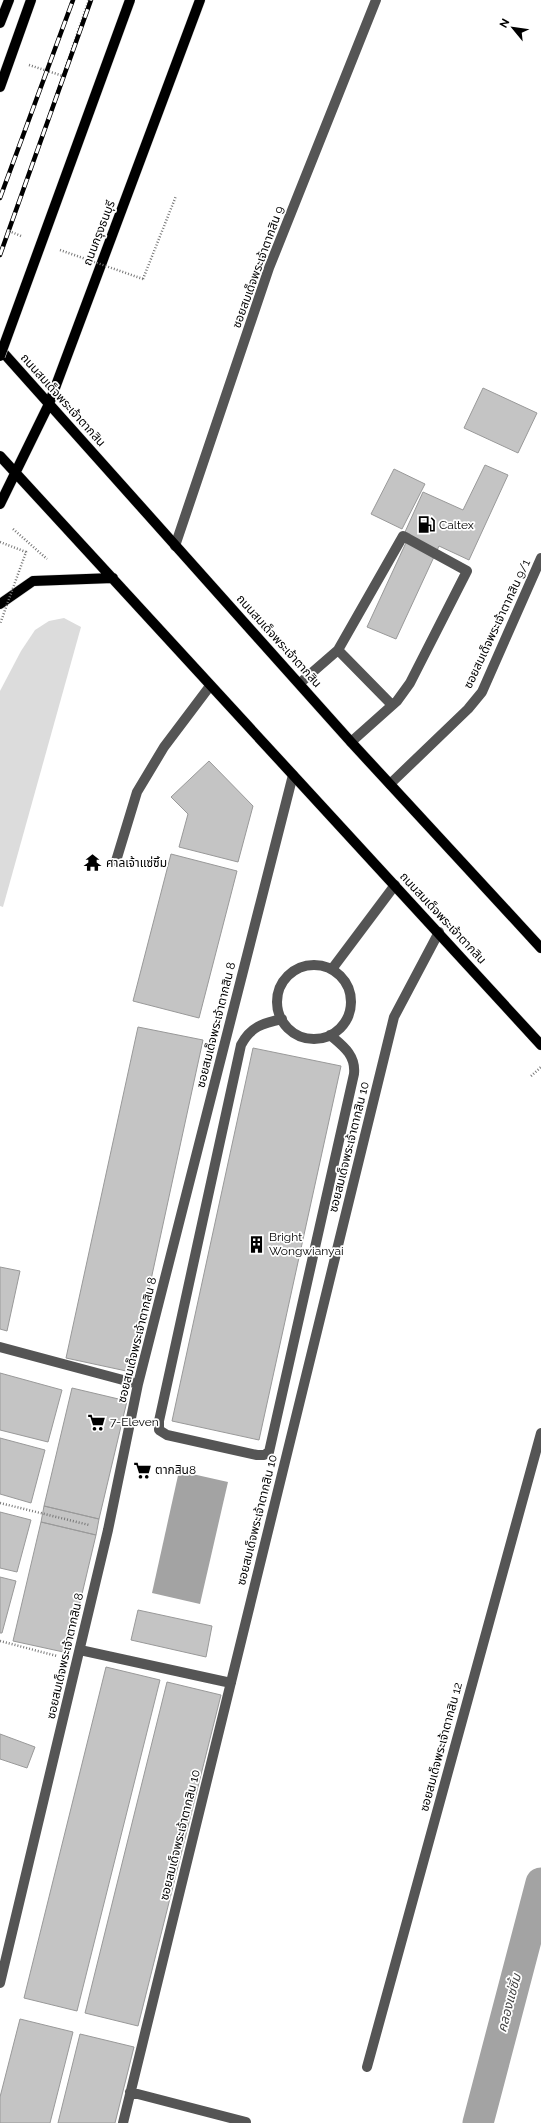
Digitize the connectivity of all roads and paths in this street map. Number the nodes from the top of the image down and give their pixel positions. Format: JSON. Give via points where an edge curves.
{"nodes":[{"id":1,"x":9,"y":0,"type":"edge"},
{"id":2,"x":31,"y":0,"type":"edge"},
{"id":3,"x":90,"y":0,"type":"edge"},
{"id":4,"x":130,"y":0,"type":"edge"},
{"id":5,"x":200,"y":0,"type":"edge"},
{"id":6,"x":376,"y":0,"type":"edge"},
{"id":7,"x":0,"y":23,"type":"edge"},
{"id":8,"x":0,"y":87,"type":"edge"},
{"id":9,"x":176,"y":196,"type":"dead end"},
{"id":10,"x":9,"y":231,"type":"junction"},
{"id":11,"x":24,"y":237,"type":"dead end"},
{"id":12,"x":53,"y":247,"type":"dead end"},
{"id":13,"x":0,"y":256,"type":"edge"},
{"id":14,"x":0,"y":349,"type":"edge"},
{"id":15,"x":0,"y":356,"type":"edge"},
{"id":16,"x":49,"y":404,"type":"junction"},
{"id":17,"x":0,"y":456,"type":"edge"},
{"id":18,"x":16,"y":473,"type":"junction"},
{"id":19,"x":0,"y":504,"type":"edge"},
{"id":20,"x":13,"y":529,"type":"dead end"},
{"id":21,"x":0,"y":542,"type":"edge"},
{"id":22,"x":175,"y":546,"type":"junction"},
{"id":23,"x":541,"y":558,"type":"edge"},
{"id":24,"x":48,"y":560,"type":"dead end"},
{"id":25,"x":113,"y":578,"type":"junction"},
{"id":26,"x":0,"y":604,"type":"edge"},
{"id":27,"x":0,"y":624,"type":"edge"},
{"id":28,"x":338,"y":650,"type":"junction"},
{"id":29,"x":300,"y":683,"type":"junction"},
{"id":30,"x":210,"y":686,"type":"junction"},
{"id":31,"x":392,"y":705,"type":"junction"},
{"id":32,"x":351,"y":742,"type":"junction"},
{"id":33,"x":293,"y":775,"type":"junction"},
{"id":34,"x":390,"y":784,"type":"junction"},
{"id":35,"x":116,"y":861,"type":"dead end"},
{"id":36,"x":394,"y":885,"type":"junction"},
{"id":37,"x":439,"y":932,"type":"junction"},
{"id":38,"x":541,"y":948,"type":"edge"},
{"id":39,"x":332,"y":969,"type":"junction"},
{"id":40,"x":282,"y":1019,"type":"junction"},
{"id":41,"x":330,"y":1035,"type":"junction"},
{"id":42,"x":541,"y":1045,"type":"edge"},
{"id":43,"x":541,"y":1067,"type":"edge"},
{"id":44,"x":531,"y":1076,"type":"dead end"},
{"id":45,"x":0,"y":1347,"type":"edge"},
{"id":46,"x":138,"y":1384,"type":"junction"},
{"id":47,"x":541,"y":1433,"type":"edge"},
{"id":48,"x":0,"y":1503,"type":"edge"},
{"id":49,"x":108,"y":1530,"type":"junction"},
{"id":50,"x":0,"y":1641,"type":"edge"},
{"id":51,"x":80,"y":1650,"type":"junction"},
{"id":52,"x":77,"y":1662,"type":"junction"},
{"id":53,"x":231,"y":1683,"type":"junction"},
{"id":54,"x":0,"y":1983,"type":"edge"},
{"id":55,"x":367,"y":2067,"type":"dead end"},
{"id":56,"x":130,"y":2092,"type":"junction"},
{"id":57,"x":246,"y":2122,"type":"dead end"},
{"id":58,"x":122,"y":2123,"type":"edge"}],
"edges":[{"from":1,"to":7,"type":"main road"},
{"from":2,"to":8,"type":"main road"},
{"from":3,"to":10,"type":"path"},
{"from":4,"to":15,"type":"main road","bridge":true},
{"from":5,"to":16,"type":"main road","name":"ถนนกรุงธนบุรี"},
{"from":6,"to":22,"type":"street","name":"ซอยสมเด็จพระเจ้าตากสิน 9","via":[[269,268]]},
{"from":9,"to":12,"type":"path","bridge":true,"via":[[143,279]]},
{"from":10,"to":11,"type":"path","bridge":true},
{"from":10,"to":13,"type":"path"},
{"from":14,"to":16,"type":"main road","name":"ถนนสมเด็จพระเจ้าตากสิน"},
{"from":16,"to":18,"type":"main road","name":"ถนนกรุงธนบุรี"},
{"from":16,"to":22,"type":"main road","name":"ถนนสมเด็จพระเจ้าตากสิน"},
{"from":17,"to":18,"type":"main road","name":"ถนนสมเด็จพระเจ้าตากสิน"},
{"from":18,"to":19,"type":"main road","name":"ถนนกรุงธนบุรี"},
{"from":18,"to":25,"type":"main road","name":"ถนนสมเด็จพระเจ้าตากสิน"},
{"from":20,"to":24,"type":"path"},
{"from":21,"to":27,"type":"path","bridge":true,"via":[[26,552]]},
{"from":22,"to":29,"type":"main road","name":"ถนนสมเด็จพระเจ้าตากสิน"},
{"from":23,"to":34,"type":"street","name":"ซอยสมเด็จพระเจ้าตากสิน 9/1","via":[[482,692],[468,709]]},
{"from":25,"to":26,"type":"main road","via":[[34,581]]},
{"from":25,"to":30,"type":"main road","name":"ถนนสมเด็จพระเจ้าตากสิน"},
{"from":28,"to":29,"type":"street"},
{"from":28,"to":31,"type":"street"},
{"from":28,"to":31,"type":"street","via":[[403,536],[467,571],[410,683]]},
{"from":29,"to":32,"type":"main road","name":"ถนนสมเด็จพระเจ้าตากสิน"},
{"from":30,"to":33,"type":"main road","name":"ถนนสมเด็จพระเจ้าตากสิน"},
{"from":30,"to":35,"type":"street","via":[[164,747],[137,792]]},
{"from":31,"to":32,"type":"street"},
{"from":32,"to":34,"type":"main road","name":"ถนนสมเด็จพระเจ้าตากสิน"},
{"from":33,"to":36,"type":"main road","name":"ถนนสมเด็จพระเจ้าตากสิน"},
{"from":33,"to":46,"type":"street","name":"ซอยสมเด็จพระเจ้าตากสิน 8"},
{"from":34,"to":38,"type":"main road","name":"ถนนสมเด็จพระเจ้าตากสิน"},
{"from":36,"to":37,"type":"main road","name":"ถนนสมเด็จพระเจ้าตากสิน"},
{"from":36,"to":39,"type":"street"},
{"from":37,"to":42,"type":"main road","name":"ถนนสมเด็จพระเจ้าตากสิน"},
{"from":37,"to":53,"type":"street","name":"ซอยสมเด็จพระเจ้าตากสิน 10","via":[[394,1017]]},
{"from":39,"to":40,"type":"street","via":[[318,964],[306,965],[285,978],[279,989],[277,1001]]},
{"from":39,"to":41,"type":"street","via":[[347,984],[351,995],[351,1007],[344,1024]]},
{"from":40,"to":41,"type":"street","via":[[294,1033],[306,1038],[318,1039]]},
{"from":40,"to":41,"type":"street","via":[[256,1026],[241,1045],[159,1421],[159,1430],[167,1435],[257,1455],[269,1452],[354,1074],[355,1065],[351,1055]]},
{"from":43,"to":44,"type":"path"},
{"from":45,"to":46,"type":"street"},
{"from":46,"to":49,"type":"street","name":"ซอยสมเด็จพระเจ้าตากสิน 8"},
{"from":47,"to":55,"type":"street","name":"ซอยสมเด็จพระเจ้าตากสิน 12"},
{"from":48,"to":49,"type":"path"},
{"from":49,"to":51,"type":"street","name":"ซอยสมเด็จพระเจ้าตากสิน 8"},
{"from":50,"to":52,"type":"path"},
{"from":51,"to":52,"type":"street","name":"ซอยสมเด็จพระเจ้าตากสิน 8"},
{"from":51,"to":53,"type":"street"},
{"from":52,"to":54,"type":"street","name":"ซอยสมเด็จพระเจ้าตากสิน 8"},
{"from":53,"to":56,"type":"street","name":"ซอยสมเด็จพระเจ้าตากสิน 10"},
{"from":56,"to":57,"type":"street"},
{"from":56,"to":58,"type":"street","name":"ซอยสมเด็จพระเจ้าตากสิน 10"}]}
